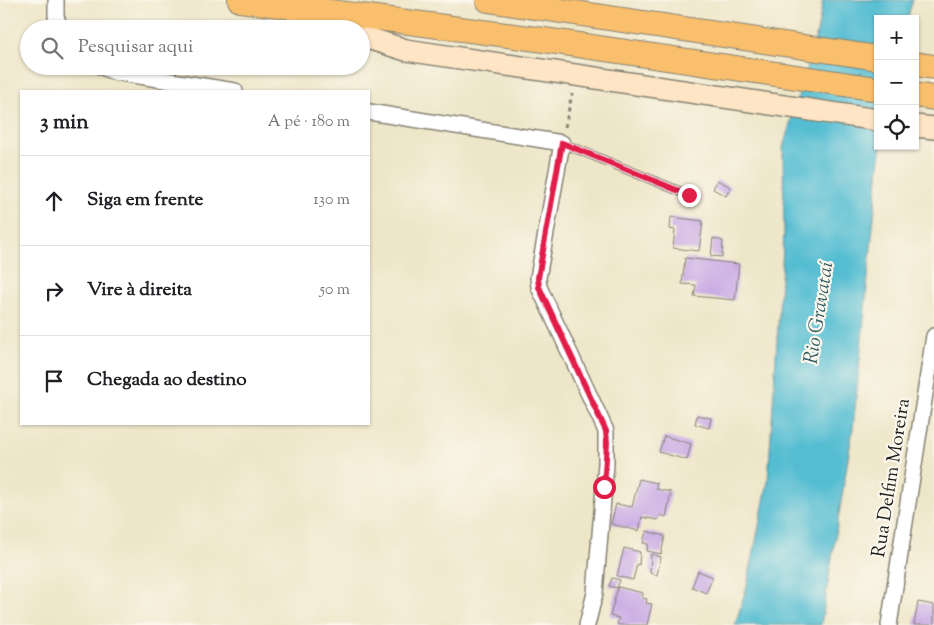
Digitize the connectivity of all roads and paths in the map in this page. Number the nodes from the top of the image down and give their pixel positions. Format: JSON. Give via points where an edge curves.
{"nodes":[{"id":1,"x":56,"y":0,"type":"edge"},
{"id":2,"x":240,"y":0,"type":"edge"},
{"id":3,"x":488,"y":0,"type":"edge"},
{"id":4,"x":270,"y":6,"type":"junction"},
{"id":5,"x":57,"y":20,"type":"edge"},
{"id":6,"x":313,"y":20,"type":"edge"},
{"id":7,"x":370,"y":39,"type":"edge"},
{"id":8,"x":874,"y":57,"type":"edge"},
{"id":9,"x":919,"y":65,"type":"edge"},
{"id":10,"x":934,"y":67,"type":"edge"},
{"id":11,"x":133,"y":75,"type":"edge"},
{"id":12,"x":874,"y":89,"type":"edge"},
{"id":13,"x":229,"y":90,"type":"edge"},
{"id":14,"x":573,"y":90,"type":"dead end"},
{"id":15,"x":919,"y":96,"type":"edge"},
{"id":16,"x":934,"y":98,"type":"edge"},
{"id":17,"x":370,"y":112,"type":"edge"},
{"id":18,"x":874,"y":119,"type":"edge"},
{"id":19,"x":919,"y":126,"type":"edge"},
{"id":20,"x":934,"y":128,"type":"edge"},
{"id":21,"x":562,"y":143,"type":"junction"},
{"id":22,"x":689,"y":195,"type":"dead end"},
{"id":23,"x":934,"y":336,"type":"edge"},
{"id":24,"x":587,"y":625,"type":"edge"},
{"id":25,"x":889,"y":625,"type":"edge"}],
"edges":[{"from":1,"to":5,"type":"street"},
{"from":2,"to":4,"type":"main road"},
{"from":3,"to":8,"type":"main road"},
{"from":4,"to":6,"type":"main road"},
{"from":4,"to":12,"type":"main road","via":[[536,38]]},
{"from":7,"to":18,"type":"main road","via":[[406,50]]},
{"from":9,"to":10,"type":"main road"},
{"from":11,"to":13,"type":"street"},
{"from":14,"to":21,"type":"path"},
{"from":15,"to":16,"type":"main road"},
{"from":17,"to":21,"type":"street"},
{"from":19,"to":20,"type":"main road"},
{"from":21,"to":22,"type":"lane"},
{"from":21,"to":24,"type":"street","via":[[538,278],[539,287],[606,431],[595,593]]},
{"from":23,"to":25,"type":"street","name":"Rua Delfim Moreira"}]}
